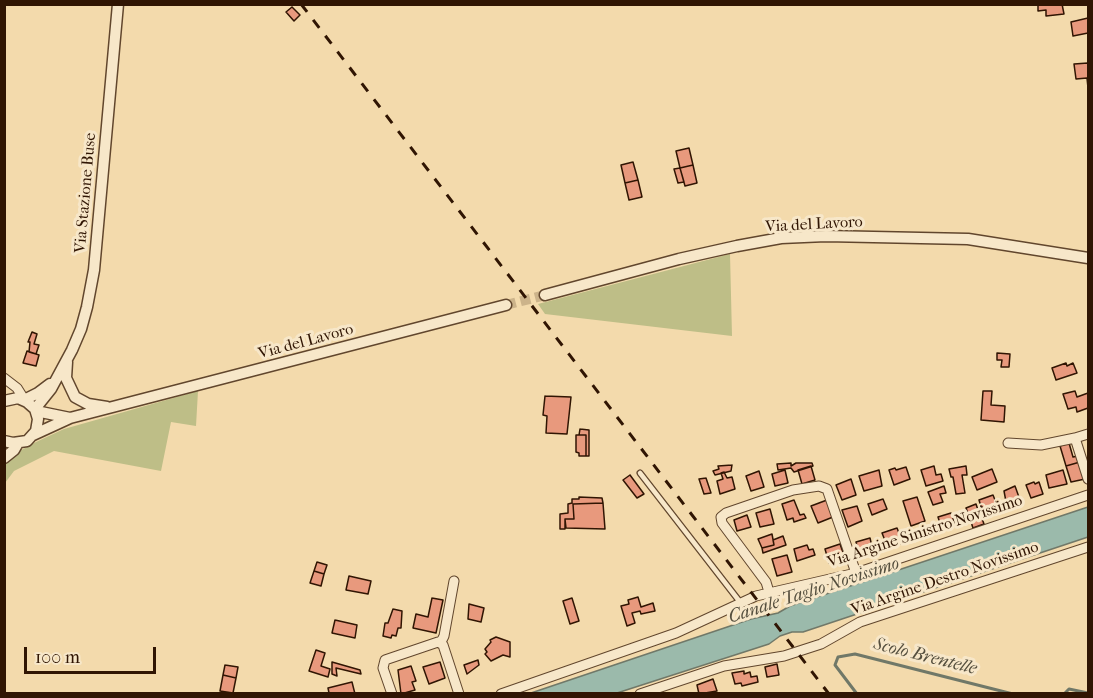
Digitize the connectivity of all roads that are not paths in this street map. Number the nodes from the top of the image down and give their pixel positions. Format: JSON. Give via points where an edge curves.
{"nodes":[{"id":1,"x":118,"y":4,"type":"edge"},
{"id":2,"x":1089,"y":258,"type":"edge"},
{"id":3,"x":545,"y":295,"type":"tunnel mouth"},
{"id":4,"x":506,"y":305,"type":"tunnel mouth"},
{"id":5,"x":67,"y":360,"type":"junction"},
{"id":6,"x":56,"y":377,"type":"junction"},
{"id":7,"x":4,"y":378,"type":"edge"},
{"id":8,"x":23,"y":400,"type":"junction"},
{"id":9,"x":4,"y":401,"type":"edge"},
{"id":10,"x":113,"y":408,"type":"junction"},
{"id":11,"x":35,"y":410,"type":"junction"},
{"id":12,"x":70,"y":418,"type":"junction"},
{"id":13,"x":1089,"y":434,"type":"edge"},
{"id":14,"x":33,"y":435,"type":"junction"},
{"id":15,"x":1075,"y":438,"type":"junction"},
{"id":16,"x":4,"y":441,"type":"edge"},
{"id":17,"x":18,"y":443,"type":"junction"},
{"id":18,"x":1008,"y":443,"type":"dead end"},
{"id":19,"x":4,"y":458,"type":"edge"},
{"id":20,"x":640,"y":473,"type":"dead end"},
{"id":21,"x":1089,"y":479,"type":"edge"},
{"id":22,"x":1089,"y":495,"type":"edge"},
{"id":23,"x":1089,"y":547,"type":"edge"},
{"id":24,"x":856,"y":573,"type":"junction"},
{"id":25,"x":454,"y":581,"type":"dead end"},
{"id":26,"x":769,"y":592,"type":"junction"},
{"id":27,"x":740,"y":602,"type":"junction"},
{"id":28,"x":441,"y":642,"type":"junction"},
{"id":29,"x":392,"y":693,"type":"edge"},
{"id":30,"x":459,"y":693,"type":"edge"},
{"id":31,"x":501,"y":693,"type":"edge"},
{"id":32,"x":640,"y":693,"type":"edge"}],
"edges":[{"from":1,"to":5,"type":"street","name":"Via Stazione Buse","via":[[94,270],[85,318]]},
{"from":2,"to":3,"type":"street","name":"Via del Lavoro","via":[[968,239],[781,238],[679,259]]},
{"from":4,"to":10,"type":"street","name":"Via del Lavoro"},
{"from":5,"to":6,"type":"street","name":"Via Stazione Buse"},
{"from":5,"to":10,"type":"street","name":"Via del Lavoro","via":[[66,378],[75,397],[88,404]]},
{"from":6,"to":8,"type":"street","name":"Via Stazione Buse"},
{"from":6,"to":11,"type":"street","name":"Via Stazione Buse"},
{"from":7,"to":8,"type":"street","via":[[17,388]]},
{"from":8,"to":9,"type":"street"},
{"from":8,"to":11,"type":"street"},
{"from":10,"to":12,"type":"street","name":"Via del Lavoro"},
{"from":11,"to":12,"type":"street","name":"Via del Lavoro"},
{"from":11,"to":14,"type":"street","via":[[38,423]]},
{"from":12,"to":14,"type":"street","name":"Via del Lavoro"},
{"from":13,"to":15,"type":"street"},
{"from":14,"to":17,"type":"street","name":"Via del Lavoro"},
{"from":15,"to":18,"type":"street","via":[[1041,445]]},
{"from":15,"to":21,"type":"street"},
{"from":16,"to":17,"type":"street"},
{"from":17,"to":19,"type":"street","name":"Via del Lavoro"},
{"from":20,"to":27,"type":"lane"},
{"from":22,"to":24,"type":"street","name":"Via Argine Sinistro Novissimo"},
{"from":23,"to":32,"type":"street","name":"Via Argine Destro Novissimo","via":[[860,622],[821,644],[784,656],[724,666]]},
{"from":24,"to":26,"type":"street","name":"Via Argine Sinistro Novissimo"},
{"from":24,"to":26,"type":"street","via":[[828,489],[819,486],[793,490],[721,517]]},
{"from":25,"to":28,"type":"street"},
{"from":26,"to":27,"type":"street","name":"Via Argine Sinistro Novissimo"},
{"from":27,"to":31,"type":"street","name":"Via Argine Sinistro Novissimo","via":[[676,633]]},
{"from":28,"to":29,"type":"street","via":[[385,660],[383,668]]},
{"from":28,"to":30,"type":"street"}]}
